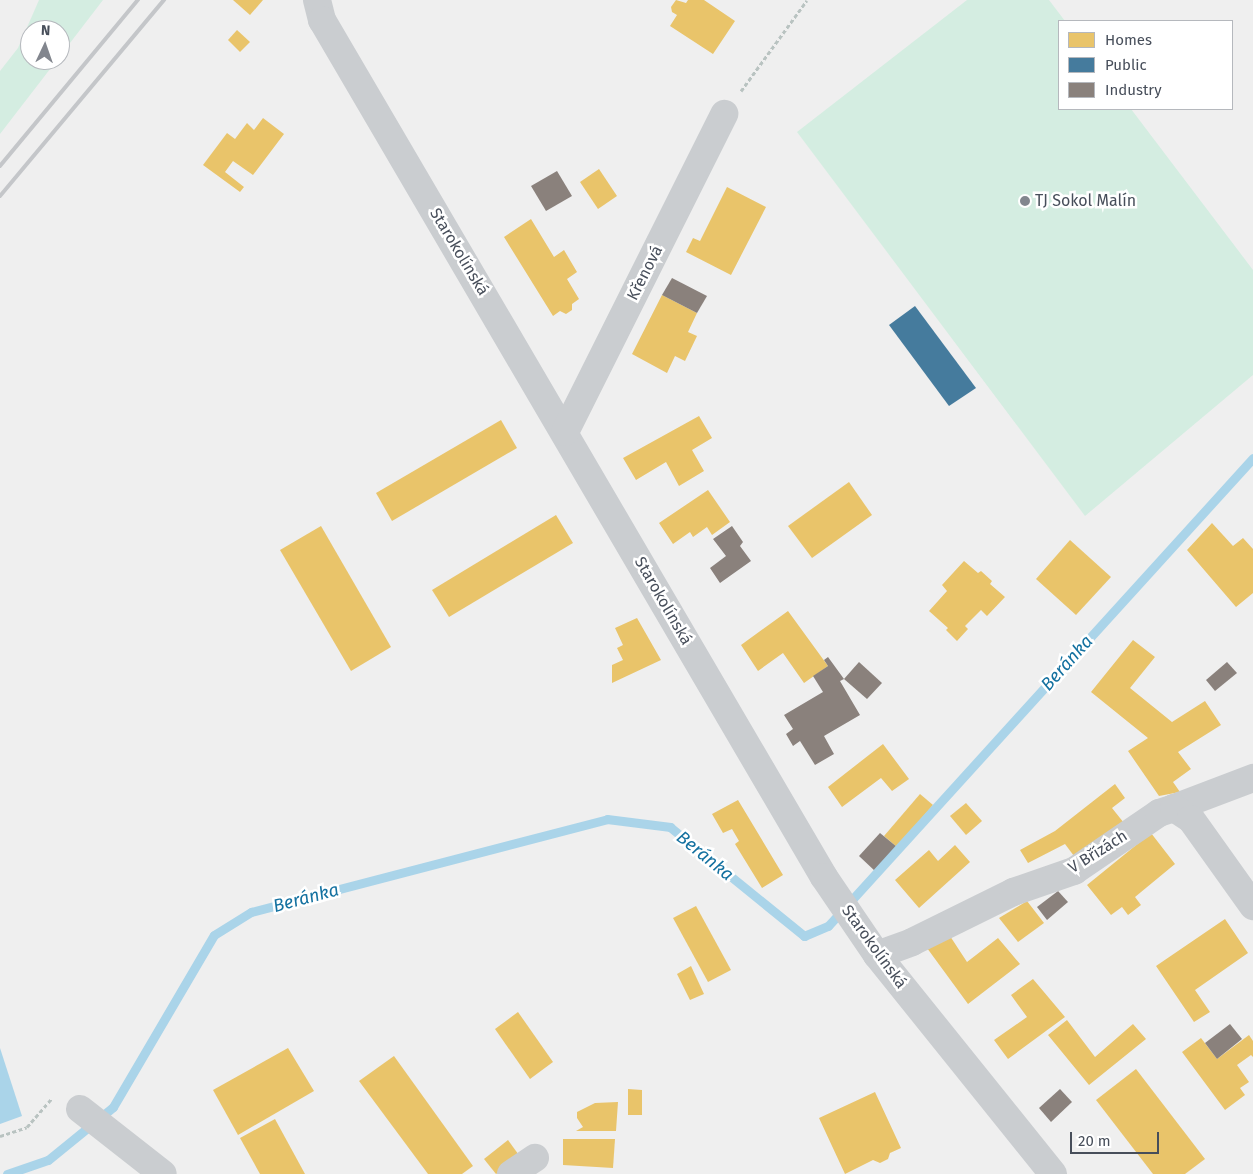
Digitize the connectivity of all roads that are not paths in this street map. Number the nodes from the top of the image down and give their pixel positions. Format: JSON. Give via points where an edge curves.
{"nodes":[{"id":1,"x":317,"y":0,"type":"edge"},
{"id":2,"x":724,"y":114,"type":"road end"},
{"id":3,"x":565,"y":432,"type":"junction"},
{"id":4,"x":1253,"y":778,"type":"edge"},
{"id":5,"x":1174,"y":808,"type":"junction"},
{"id":6,"x":1253,"y":906,"type":"edge"},
{"id":7,"x":877,"y":954,"type":"junction"},
{"id":8,"x":80,"y":1109,"type":"dead end"},
{"id":9,"x":163,"y":1174,"type":"edge"},
{"id":10,"x":511,"y":1174,"type":"edge"},
{"id":11,"x":535,"y":1174,"type":"edge"},
{"id":12,"x":1053,"y":1174,"type":"edge"}],
"edges":[{"from":1,"to":3,"type":"street","name":"Starokolínská","via":[[322,20]]},
{"from":2,"to":3,"type":"street","name":"Křenová"},
{"from":3,"to":7,"type":"street","name":"Starokolínská","via":[[834,891]]},
{"from":4,"to":5,"type":"street","name":"V Břízách"},
{"from":5,"to":6,"type":"street","via":[[1190,819]]},
{"from":5,"to":7,"type":"street","name":"V Břízách","via":[[1159,813],[1074,871],[1013,892],[912,942]]},
{"from":7,"to":12,"type":"street","name":"Starokolínská"},
{"from":8,"to":9,"type":"street"},
{"from":10,"to":11,"type":"street","via":[[534,1158]]}]}
